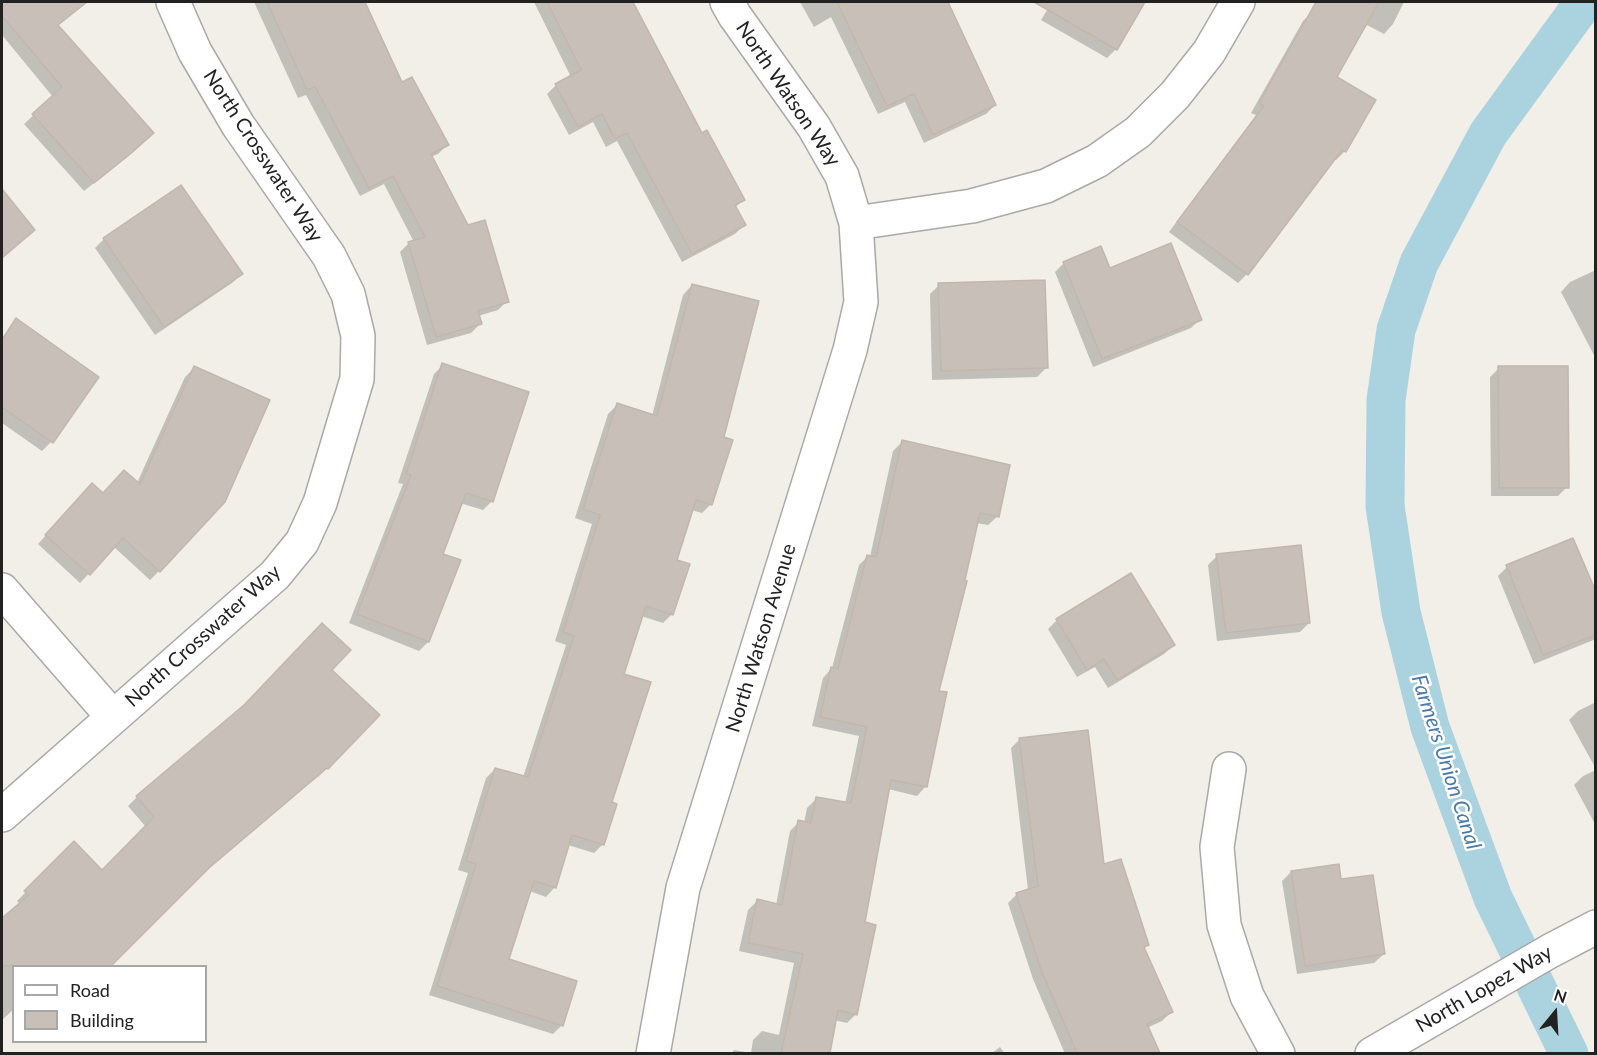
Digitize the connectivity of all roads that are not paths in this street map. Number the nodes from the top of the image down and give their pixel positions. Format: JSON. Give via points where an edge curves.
{"nodes":[{"id":1,"x":173,"y":2,"type":"edge"},
{"id":2,"x":727,"y":2,"type":"edge"},
{"id":3,"x":1238,"y":2,"type":"edge"},
{"id":4,"x":856,"y":223,"type":"junction"},
{"id":5,"x":2,"y":590,"type":"edge"},
{"id":6,"x":113,"y":717,"type":"junction"},
{"id":7,"x":1228,"y":769,"type":"dead end"},
{"id":8,"x":2,"y":815,"type":"edge"},
{"id":9,"x":1596,"y":927,"type":"edge"},
{"id":10,"x":653,"y":1053,"type":"edge"},
{"id":11,"x":1278,"y":1053,"type":"edge"},
{"id":12,"x":1372,"y":1053,"type":"edge"}],
"edges":[{"from":1,"to":6,"type":"street","name":"North Crosswater Way","via":[[195,52],[238,125],[329,256],[348,294],[358,336],[357,379],[320,503],[302,542],[275,575]]},
{"from":2,"to":4,"type":"street","name":"North Watson Way","via":[[814,127],[842,176]]},
{"from":3,"to":4,"type":"street","via":[[1209,52],[1175,95],[1138,132],[1097,161],[1046,186],[972,206]]},
{"from":4,"to":10,"type":"street","name":"North Watson Avenue","via":[[861,302],[850,350],[683,888]]},
{"from":5,"to":6,"type":"street"},
{"from":6,"to":8,"type":"street","name":"North Crosswater Way"},
{"from":7,"to":11,"type":"street","via":[[1217,847],[1224,925],[1247,996]]},
{"from":9,"to":12,"type":"street","name":"North Lopez Way"}]}
